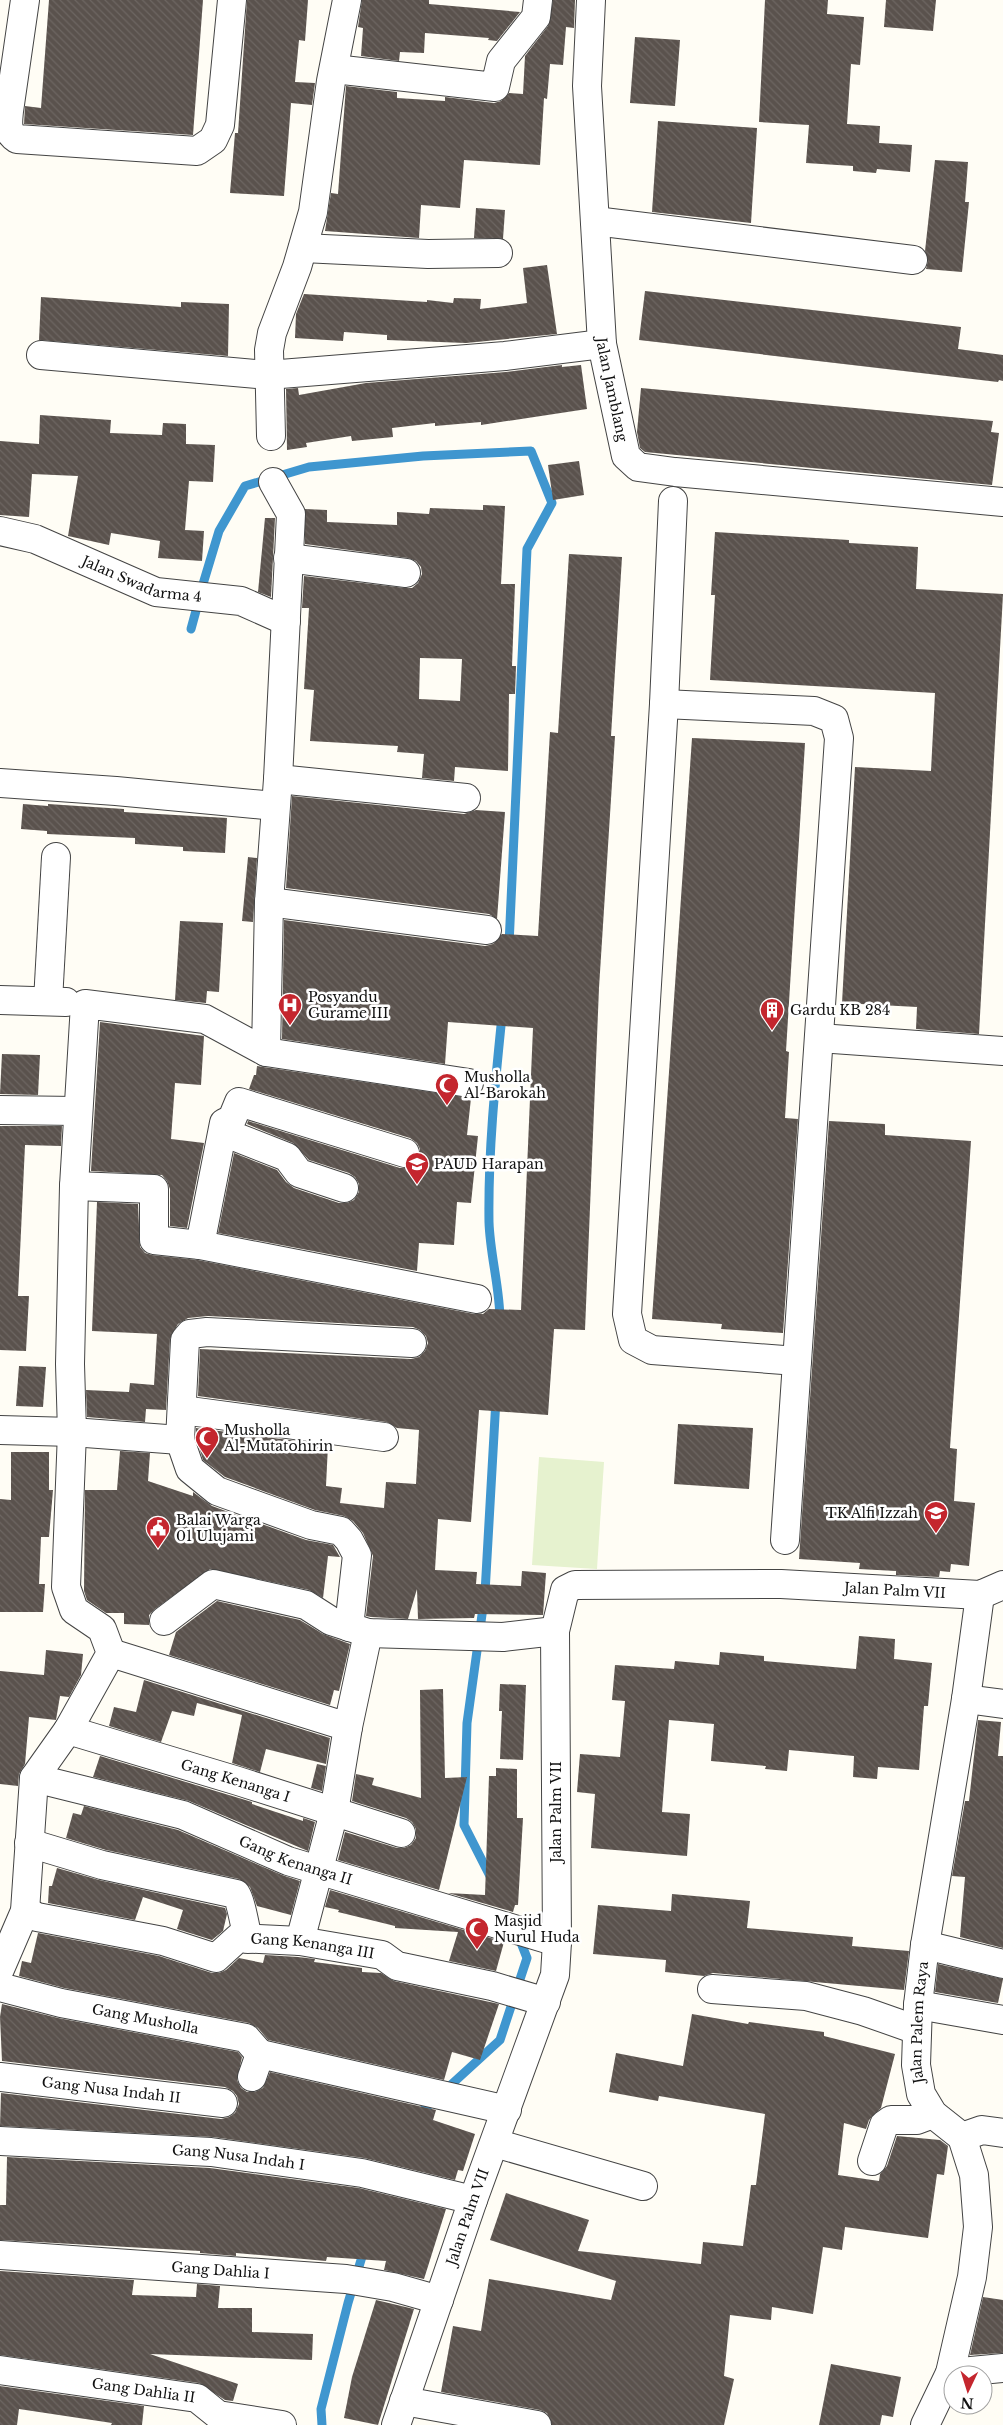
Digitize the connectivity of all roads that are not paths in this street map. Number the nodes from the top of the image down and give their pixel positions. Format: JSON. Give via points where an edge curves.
{"nodes":[{"id":1,"x":25,"y":0,"type":"edge"},
{"id":2,"x":232,"y":0,"type":"edge"},
{"id":3,"x":347,"y":0,"type":"edge"},
{"id":4,"x":538,"y":0,"type":"edge"},
{"id":5,"x":591,"y":0,"type":"edge"},
{"id":6,"x":334,"y":69,"type":"junction"},
{"id":7,"x":595,"y":221,"type":"junction"},
{"id":8,"x":303,"y":248,"type":"junction"},
{"id":9,"x":498,"y":253,"type":"dead end"},
{"id":10,"x":913,"y":260,"type":"dead end"},
{"id":11,"x":602,"y":344,"type":"junction"},
{"id":12,"x":40,"y":355,"type":"dead end"},
{"id":13,"x":268,"y":375,"type":"junction"},
{"id":14,"x":271,"y":436,"type":"dead end"},
{"id":15,"x":273,"y":482,"type":"dead end"},
{"id":16,"x":673,"y":501,"type":"dead end"},
{"id":17,"x":1003,"y":502,"type":"edge"},
{"id":18,"x":0,"y":531,"type":"edge"},
{"id":19,"x":288,"y":558,"type":"junction"},
{"id":20,"x":406,"y":573,"type":"dead end"},
{"id":21,"x":286,"y":621,"type":"junction"},
{"id":22,"x":664,"y":704,"type":"junction"},
{"id":23,"x":278,"y":779,"type":"junction"},
{"id":24,"x":0,"y":782,"type":"edge"},
{"id":25,"x":466,"y":798,"type":"dead end"},
{"id":26,"x":275,"y":806,"type":"junction"},
{"id":27,"x":56,"y":857,"type":"dead end"},
{"id":28,"x":269,"y":902,"type":"junction"},
{"id":29,"x":486,"y":930,"type":"dead end"},
{"id":30,"x":0,"y":1000,"type":"edge"},
{"id":31,"x":48,"y":1001,"type":"junction"},
{"id":32,"x":85,"y":1004,"type":"junction"},
{"id":33,"x":819,"y":1038,"type":"junction"},
{"id":34,"x":1003,"y":1051,"type":"edge"},
{"id":35,"x":266,"y":1052,"type":"junction"},
{"id":36,"x":468,"y":1083,"type":"dead end"},
{"id":37,"x":0,"y":1110,"type":"edge"},
{"id":38,"x":77,"y":1111,"type":"junction"},
{"id":39,"x":223,"y":1132,"type":"junction"},
{"id":40,"x":405,"y":1154,"type":"dead end"},
{"id":41,"x":74,"y":1186,"type":"junction"},
{"id":42,"x":344,"y":1188,"type":"dead end"},
{"id":43,"x":200,"y":1245,"type":"junction"},
{"id":44,"x":477,"y":1300,"type":"dead end"},
{"id":45,"x":412,"y":1343,"type":"dead end"},
{"id":46,"x":798,"y":1361,"type":"junction"},
{"id":47,"x":182,"y":1410,"type":"junction"},
{"id":48,"x":0,"y":1430,"type":"edge"},
{"id":49,"x":72,"y":1432,"type":"junction"},
{"id":50,"x":384,"y":1437,"type":"dead end"},
{"id":51,"x":180,"y":1440,"type":"junction"},
{"id":52,"x":785,"y":1540,"type":"dead end"},
{"id":53,"x":991,"y":1590,"type":"edge"},
{"id":54,"x":164,"y":1621,"type":"dead end"},
{"id":55,"x":359,"y":1630,"type":"junction"},
{"id":56,"x":555,"y":1631,"type":"junction"},
{"id":57,"x":111,"y":1654,"type":"junction"},
{"id":58,"x":966,"y":1699,"type":"junction"},
{"id":59,"x":1003,"y":1704,"type":"edge"},
{"id":60,"x":348,"y":1727,"type":"junction"},
{"id":61,"x":68,"y":1730,"type":"junction"},
{"id":62,"x":34,"y":1778,"type":"junction"},
{"id":63,"x":334,"y":1812,"type":"junction"},
{"id":64,"x":402,"y":1834,"type":"dead end"},
{"id":65,"x":29,"y":1843,"type":"junction"},
{"id":66,"x":317,"y":1870,"type":"junction"},
{"id":67,"x":25,"y":1911,"type":"junction"},
{"id":68,"x":248,"y":1939,"type":"junction"},
{"id":69,"x":550,"y":1940,"type":"junction"},
{"id":70,"x":300,"y":1941,"type":"junction"},
{"id":71,"x":925,"y":1945,"type":"junction"},
{"id":72,"x":1003,"y":1964,"type":"edge"},
{"id":73,"x":0,"y":1968,"type":"edge"},
{"id":74,"x":0,"y":1987,"type":"edge"},
{"id":75,"x":712,"y":1989,"type":"dead end"},
{"id":76,"x":538,"y":1999,"type":"junction"},
{"id":77,"x":918,"y":2017,"type":"junction"},
{"id":78,"x":1003,"y":2020,"type":"edge"},
{"id":79,"x":0,"y":2077,"type":"edge"},
{"id":80,"x":223,"y":2102,"type":"dead end"},
{"id":81,"x":507,"y":2110,"type":"junction"},
{"id":82,"x":933,"y":2114,"type":"junction"},
{"id":83,"x":1003,"y":2133,"type":"edge"},
{"id":84,"x":962,"y":2137,"type":"junction"},
{"id":85,"x":0,"y":2141,"type":"edge"},
{"id":86,"x":495,"y":2142,"type":"junction"},
{"id":87,"x":872,"y":2161,"type":"dead end"},
{"id":88,"x":643,"y":2186,"type":"dead end"},
{"id":89,"x":473,"y":2200,"type":"junction"},
{"id":90,"x":0,"y":2255,"type":"edge"},
{"id":91,"x":439,"y":2300,"type":"junction"},
{"id":92,"x":952,"y":2365,"type":"edge"},
{"id":93,"x":0,"y":2370,"type":"edge"},
{"id":94,"x":943,"y":2388,"type":"edge"},
{"id":95,"x":400,"y":2413,"type":"edge"},
{"id":96,"x":282,"y":2425,"type":"edge"},
{"id":97,"x":537,"y":2425,"type":"edge"},
{"id":98,"x":925,"y":2425,"type":"edge"}],
"edges":[{"from":1,"to":2,"type":"street","via":[[9,111],[8,129],[12,136],[66,143],[197,151],[214,140],[220,125]]},
{"from":3,"to":6,"type":"street"},
{"from":4,"to":6,"type":"street","via":[[536,16],[501,61],[495,87]]},
{"from":5,"to":7,"type":"street","name":"Jalan Jamblang","via":[[587,86]]},
{"from":6,"to":8,"type":"street","via":[[313,212]]},
{"from":7,"to":10,"type":"street"},
{"from":7,"to":11,"type":"street","name":"Jalan Jamblang"},
{"from":8,"to":9,"type":"street","via":[[428,254]]},
{"from":8,"to":13,"type":"street","via":[[272,333]]},
{"from":11,"to":13,"type":"street"},
{"from":11,"to":17,"type":"street","name":"Jalan Jamblang","via":[[626,456],[638,467]]},
{"from":12,"to":13,"type":"street"},
{"from":13,"to":14,"type":"street"},
{"from":15,"to":19,"type":"street","via":[[291,514]]},
{"from":16,"to":22,"type":"street"},
{"from":18,"to":21,"type":"street","name":"Jalan Swadarma 4","via":[[35,539],[156,592],[241,601]]},
{"from":19,"to":20,"type":"street"},
{"from":19,"to":21,"type":"street"},
{"from":21,"to":23,"type":"street"},
{"from":22,"to":33,"type":"street","via":[[814,711],[834,720],[839,738]]},
{"from":22,"to":46,"type":"street","via":[[627,1314],[633,1340],[652,1350]]},
{"from":23,"to":25,"type":"street"},
{"from":23,"to":26,"type":"street"},
{"from":24,"to":26,"type":"street"},
{"from":26,"to":28,"type":"street"},
{"from":27,"to":31,"type":"street"},
{"from":28,"to":29,"type":"street"},
{"from":28,"to":35,"type":"street"},
{"from":30,"to":31,"type":"street"},
{"from":31,"to":32,"type":"street"},
{"from":32,"to":35,"type":"street","via":[[205,1018]]},
{"from":32,"to":38,"type":"street"},
{"from":33,"to":34,"type":"street"},
{"from":33,"to":46,"type":"street"},
{"from":35,"to":36,"type":"street"},
{"from":37,"to":38,"type":"street"},
{"from":38,"to":41,"type":"street"},
{"from":39,"to":40,"type":"street","via":[[224,1124],[232,1119],[238,1103],[242,1102]]},
{"from":39,"to":42,"type":"street","via":[[287,1157],[299,1172]]},
{"from":39,"to":43,"type":"street"},
{"from":41,"to":43,"type":"street","via":[[154,1189],[154,1240]]},
{"from":41,"to":49,"type":"street","via":[[70,1364]]},
{"from":43,"to":44,"type":"street"},
{"from":45,"to":47,"type":"street","via":[[207,1332],[190,1334],[185,1340]]},
{"from":46,"to":52,"type":"street"},
{"from":47,"to":50,"type":"street"},
{"from":47,"to":51,"type":"street"},
{"from":48,"to":49,"type":"street"},
{"from":49,"to":51,"type":"street"},
{"from":49,"to":57,"type":"street","via":[[66,1587],[74,1610],[102,1629]]},
{"from":51,"to":55,"type":"street","via":[[190,1469],[217,1491],[311,1525],[341,1531],[356,1555]]},
{"from":53,"to":56,"type":"street","name":"Jalan Palm VII","via":[[780,1584],[574,1585],[564,1590]]},
{"from":53,"to":58,"type":"street","name":"Jalan Palem Raya"},
{"from":54,"to":55,"type":"street","via":[[214,1584],[306,1605],[331,1622]]},
{"from":55,"to":56,"type":"street","via":[[503,1637]]},
{"from":55,"to":60,"type":"street"},
{"from":56,"to":69,"type":"street","name":"Jalan Palm VII"},
{"from":57,"to":60,"type":"street"},
{"from":57,"to":61,"type":"street"},
{"from":58,"to":59,"type":"street"},
{"from":58,"to":71,"type":"street","name":"Jalan Palem Raya"},
{"from":60,"to":63,"type":"street"},
{"from":61,"to":62,"type":"street"},
{"from":61,"to":63,"type":"street","name":"Gang Kenanga I"},
{"from":62,"to":65,"type":"street"},
{"from":62,"to":66,"type":"street","name":"Gang Kenanga II","via":[[183,1816]]},
{"from":63,"to":64,"type":"street","name":"Gang Kenanga I"},
{"from":63,"to":66,"type":"street"},
{"from":65,"to":67,"type":"street"},
{"from":65,"to":68,"type":"street","via":[[102,1865],[236,1894],[240,1899]]},
{"from":66,"to":69,"type":"street","name":"Gang Kenanga II"},
{"from":66,"to":70,"type":"street"},
{"from":67,"to":68,"type":"street","name":"Gang Kenanga III","via":[[37,1917],[163,1941],[216,1958],[238,1938]]},
{"from":67,"to":73,"type":"street"},
{"from":68,"to":70,"type":"street","name":"Gang Kenanga III"},
{"from":69,"to":76,"type":"street","name":"Jalan Palm VII","via":[[556,1975]]},
{"from":70,"to":76,"type":"street","name":"Gang Kenanga III","via":[[382,1955],[397,1966]]},
{"from":71,"to":72,"type":"street"},
{"from":71,"to":77,"type":"street","name":"Jalan Palem Raya"},
{"from":74,"to":81,"type":"street","name":"Gang Musholla","via":[[61,2003],[246,2038],[256,2066],[432,2092]]},
{"from":75,"to":77,"type":"street","via":[[806,1996],[863,2011]]},
{"from":76,"to":81,"type":"street","name":"Jalan Palm VII"},
{"from":77,"to":78,"type":"street"},
{"from":77,"to":82,"type":"street","name":"Jalan Palem Raya","via":[[916,2065],[921,2094]]},
{"from":79,"to":80,"type":"street","name":"Gang Nusa Indah II"},
{"from":81,"to":86,"type":"street","name":"Jalan Palm VII"},
{"from":82,"to":84,"type":"street","name":"Jalan Palem Raya"},
{"from":82,"to":87,"type":"street","via":[[918,2120],[891,2120],[884,2125]]},
{"from":83,"to":84,"type":"street","via":[[982,2130]]},
{"from":84,"to":92,"type":"street","via":[[974,2175],[978,2227],[972,2277]]},
{"from":85,"to":89,"type":"street","name":"Gang Nusa Indah I","via":[[211,2152],[362,2173]]},
{"from":86,"to":88,"type":"street"},
{"from":86,"to":89,"type":"street","name":"Jalan Palm VII"},
{"from":89,"to":91,"type":"street","name":"Jalan Palm VII"},
{"from":90,"to":91,"type":"street","name":"Gang Dahlia I","via":[[357,2281]]},
{"from":91,"to":95,"type":"street","name":"Jalan Palm VII"},
{"from":93,"to":96,"type":"street","name":"Gang Dahlia II","via":[[197,2398],[218,2415]]},
{"from":94,"to":98,"type":"street"},
{"from":95,"to":97,"type":"street"}]}
